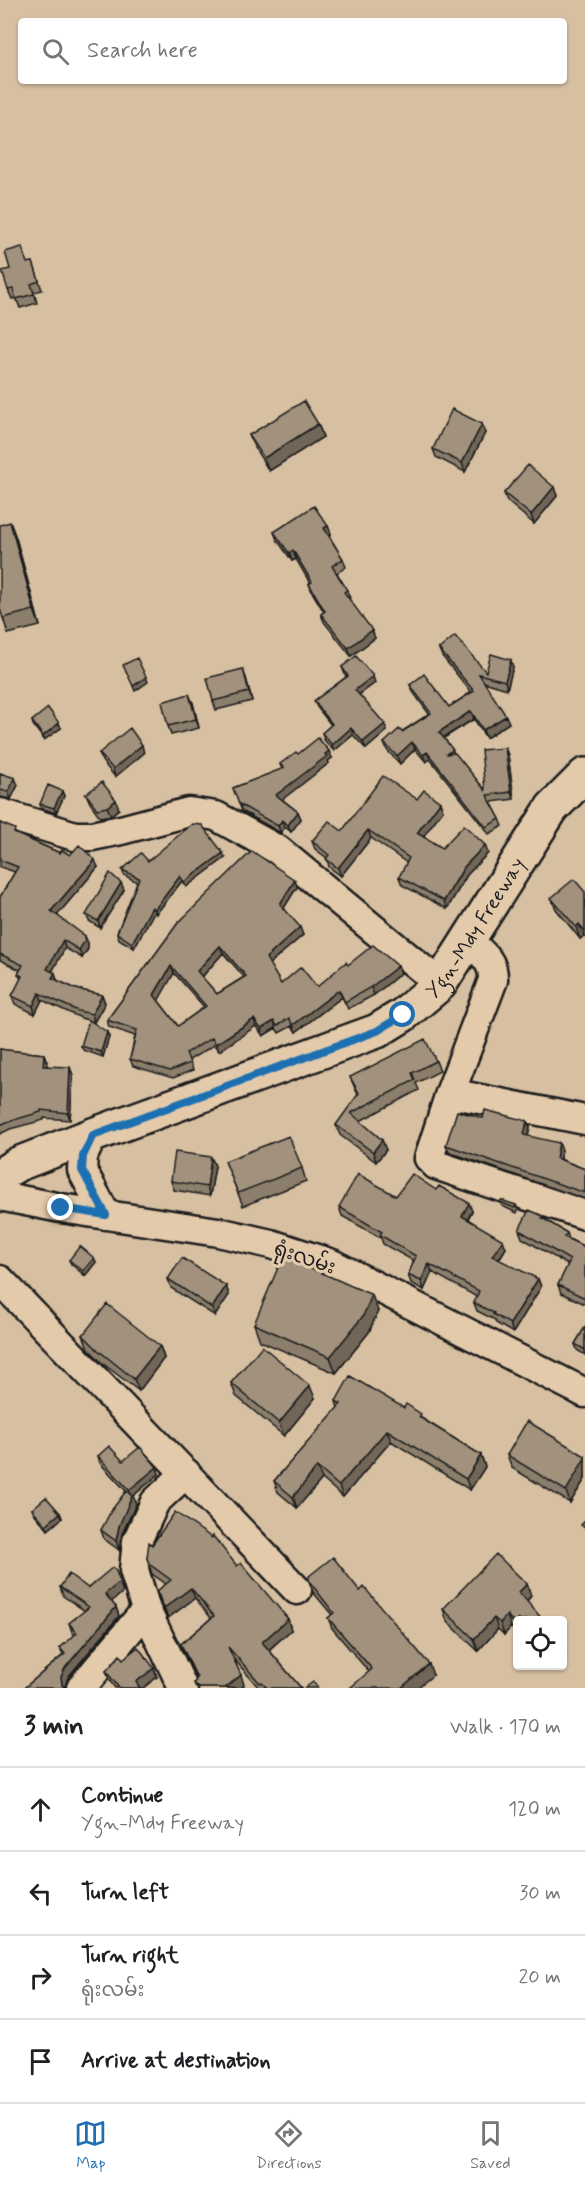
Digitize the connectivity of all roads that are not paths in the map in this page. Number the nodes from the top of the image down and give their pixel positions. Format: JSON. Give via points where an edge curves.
{"nodes":[{"id":1,"x":585,"y":774,"type":"edge"},
{"id":2,"x":0,"y":813,"type":"edge"},
{"id":3,"x":468,"y":941,"type":"junction"},
{"id":4,"x":440,"y":984,"type":"junction"},
{"id":5,"x":450,"y":1093,"type":"junction"},
{"id":6,"x":585,"y":1120,"type":"edge"},
{"id":7,"x":93,"y":1135,"type":"junction"},
{"id":8,"x":0,"y":1174,"type":"edge"},
{"id":9,"x":0,"y":1196,"type":"edge"},
{"id":10,"x":106,"y":1215,"type":"junction"},
{"id":11,"x":585,"y":1215,"type":"edge"},
{"id":12,"x":0,"y":1280,"type":"edge"},
{"id":13,"x":585,"y":1393,"type":"edge"},
{"id":14,"x":186,"y":1473,"type":"junction"},
{"id":15,"x":297,"y":1590,"type":"dead end"},
{"id":16,"x":146,"y":1610,"type":"junction"},
{"id":17,"x":81,"y":1688,"type":"edge"},
{"id":18,"x":183,"y":1688,"type":"edge"}],
"edges":[{"from":1,"to":3,"type":"main road","name":"Ygn-Mdy Freeway","via":[[552,808]]},
{"from":2,"to":4,"type":"street","via":[[75,836],[121,830],[189,812],[216,816],[278,850]]},
{"from":3,"to":4,"type":"main road","name":"Ygn-Mdy Freeway"},
{"from":3,"to":5,"type":"street","via":[[489,961],[493,980]]},
{"from":4,"to":7,"type":"main road","name":"Ygn-Mdy Freeway","via":[[377,1031]]},
{"from":5,"to":6,"type":"street"},
{"from":5,"to":11,"type":"street","via":[[431,1162]]},
{"from":7,"to":8,"type":"main road","name":"Ygn-Mdy Freeway"},
{"from":7,"to":10,"type":"street","via":[[83,1156],[82,1170]]},
{"from":9,"to":10,"type":"street","name":"ရုံးလမ်း"},
{"from":10,"to":13,"type":"street","name":"ရုံးလမ်း","via":[[218,1232],[332,1264]]},
{"from":12,"to":14,"type":"street"},
{"from":14,"to":15,"type":"street"},
{"from":14,"to":16,"type":"street","via":[[155,1502],[137,1541],[134,1570]]},
{"from":16,"to":17,"type":"street"},
{"from":16,"to":18,"type":"street"}]}
